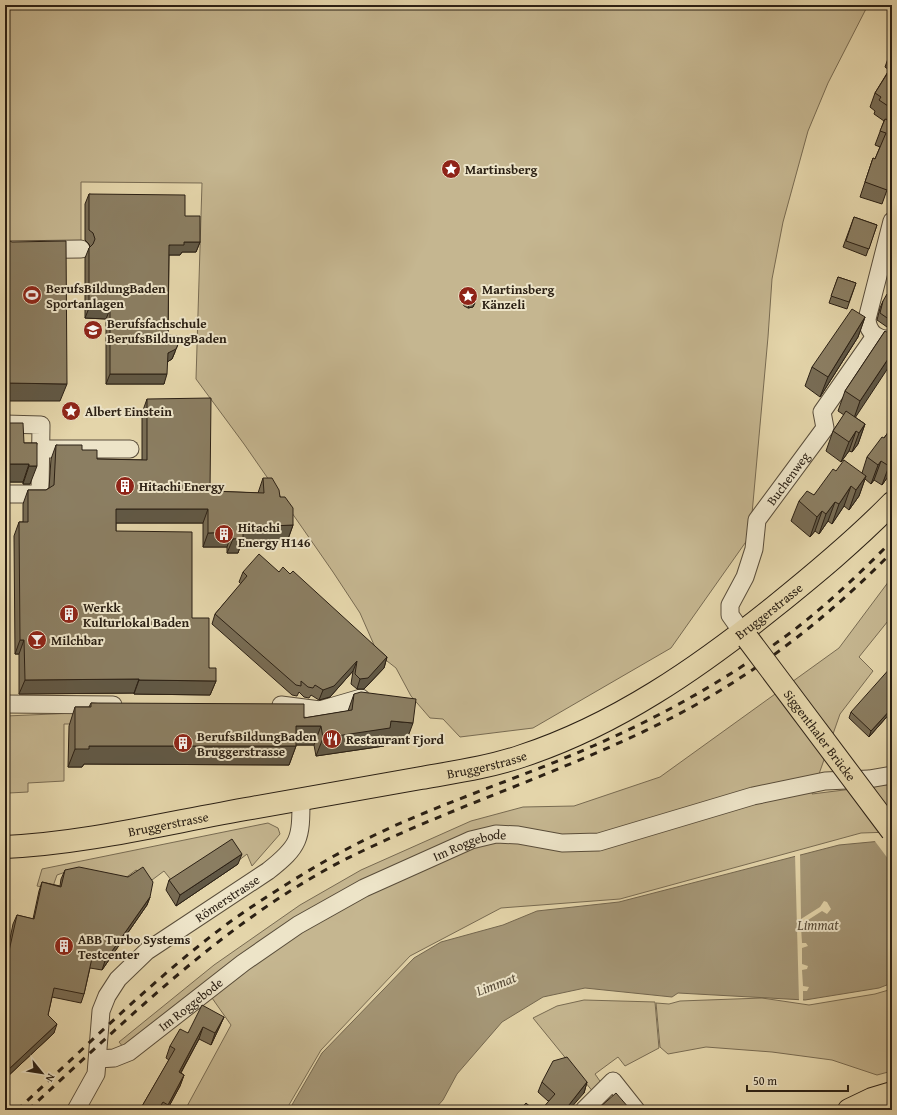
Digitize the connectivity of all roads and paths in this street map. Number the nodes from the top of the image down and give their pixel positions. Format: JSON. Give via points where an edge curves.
{"nodes":[{"id":1,"x":892,"y":221,"type":"edge"},
{"id":2,"x":82,"y":249,"type":"dead end"},
{"id":3,"x":5,"y":250,"type":"edge"},
{"id":4,"x":875,"y":336,"type":"junction"},
{"id":5,"x":892,"y":339,"type":"edge"},
{"id":6,"x":5,"y":424,"type":"edge"},
{"id":7,"x":41,"y":449,"type":"junction"},
{"id":8,"x":130,"y":449,"type":"dead end"},
{"id":9,"x":5,"y":494,"type":"edge"},
{"id":10,"x":892,"y":503,"type":"edge"},
{"id":11,"x":745,"y":635,"type":"junction"},
{"id":12,"x":361,"y":698,"type":"edge"},
{"id":13,"x":5,"y":704,"type":"edge"},
{"id":14,"x":132,"y":705,"type":"edge"},
{"id":15,"x":265,"y":705,"type":"edge"},
{"id":16,"x":892,"y":775,"type":"edge"},
{"id":17,"x":301,"y":800,"type":"junction"},
{"id":18,"x":892,"y":831,"type":"edge"},
{"id":19,"x":5,"y":847,"type":"edge"},
{"id":20,"x":98,"y":1059,"type":"junction"},
{"id":21,"x":892,"y":1093,"type":"edge"},
{"id":22,"x":76,"y":1110,"type":"edge"},
{"id":23,"x":584,"y":1110,"type":"edge"},
{"id":24,"x":636,"y":1110,"type":"edge"},
{"id":25,"x":849,"y":1110,"type":"edge"}],
"edges":[{"from":1,"to":4,"type":"street","via":[[867,314],[868,328]]},
{"from":2,"to":3,"type":"street"},
{"from":4,"to":5,"type":"street"},
{"from":4,"to":11,"type":"street","name":"Buchenweg","via":[[822,412],[825,428],[758,520],[754,549],[745,577],[730,605],[730,615]]},
{"from":6,"to":7,"type":"street","via":[[41,425]]},
{"from":7,"to":8,"type":"street"},
{"from":7,"to":9,"type":"street","via":[[40,494]]},
{"from":10,"to":11,"type":"main road","name":"Bruggerstrasse","via":[[837,556]]},
{"from":11,"to":17,"type":"main road","name":"Bruggerstrasse","via":[[609,720],[522,756],[459,771]]},
{"from":11,"to":18,"type":"main road","name":"Siggenthaler Brücke","bridge":true},
{"from":12,"to":15,"type":"street","via":[[320,710],[292,705]]},
{"from":13,"to":14,"type":"street"},
{"from":16,"to":20,"type":"street","name":"Im Roggebode","via":[[825,781],[753,796],[599,842],[562,843],[496,834],[471,840],[364,888],[315,915],[242,963],[129,1052],[114,1058]]},
{"from":17,"to":19,"type":"main road","name":"Bruggerstrasse","via":[[131,831]]},
{"from":17,"to":20,"type":"street","name":"Römerstrasse","via":[[299,836],[296,845],[286,857],[147,951],[118,979],[106,996],[102,1011]]},
{"from":20,"to":22,"type":"street","name":"Römerstrasse","via":[[94,1078]]},
{"from":21,"to":25,"type":"main road"},
{"from":23,"to":24,"type":"street","via":[[613,1081]]}]}
